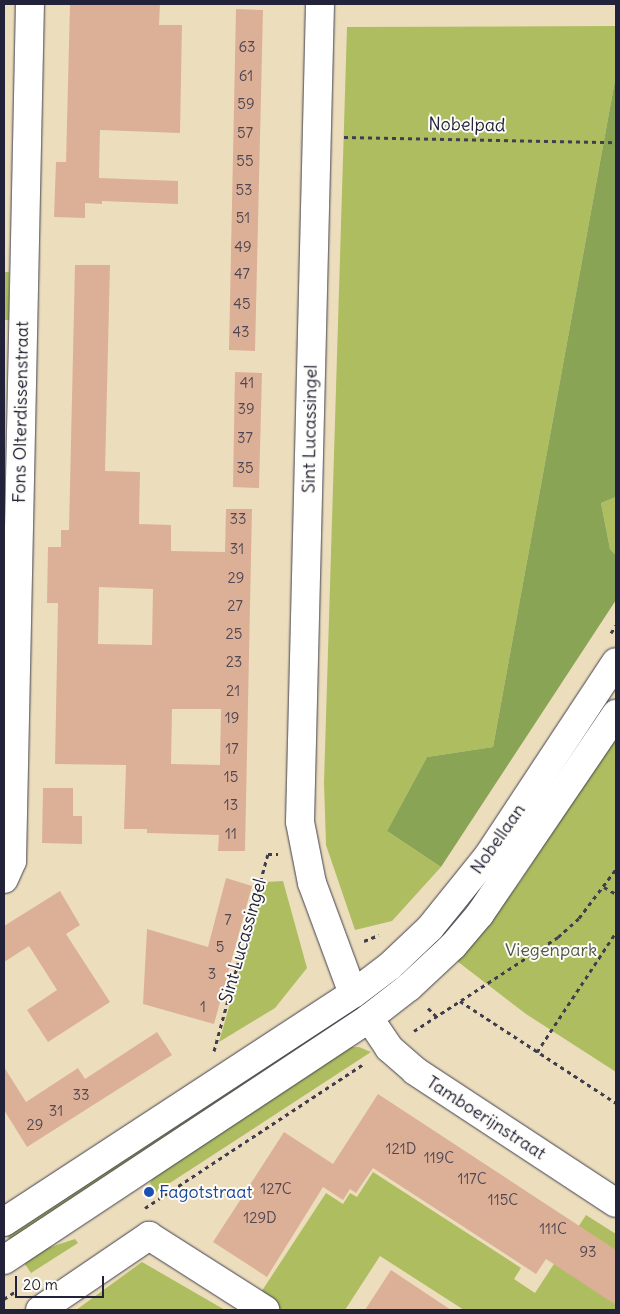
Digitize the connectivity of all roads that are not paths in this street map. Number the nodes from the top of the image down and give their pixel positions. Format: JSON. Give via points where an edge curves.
{"nodes":[{"id":1,"x":30,"y":4,"type":"edge"},
{"id":2,"x":320,"y":4,"type":"edge"},
{"id":3,"x":14,"y":262,"type":"edge"},
{"id":4,"x":13,"y":345,"type":"edge"},
{"id":5,"x":616,"y":662,"type":"edge"},
{"id":6,"x":616,"y":714,"type":"edge"},
{"id":7,"x":4,"y":879,"type":"edge"},
{"id":8,"x":353,"y":994,"type":"junction"},
{"id":9,"x":369,"y":1018,"type":"junction"},
{"id":10,"x":616,"y":1203,"type":"edge"},
{"id":11,"x":4,"y":1222,"type":"edge"},
{"id":12,"x":4,"y":1260,"type":"edge"},
{"id":13,"x":40,"y":1310,"type":"edge"},
{"id":14,"x":265,"y":1310,"type":"edge"}],
"edges":[{"from":1,"to":3,"type":"street","name":"Fons Olterdissenstraat"},
{"from":2,"to":8,"type":"street","name":"Sint Lucassingel","via":[[300,822],[304,854],[325,922]]},
{"from":3,"to":4,"type":"street","name":"Fons Olterdissenstraat"},
{"from":4,"to":7,"type":"street","name":"Fons Olterdissenstraat","via":[[12,861]]},
{"from":5,"to":8,"type":"street","name":"Nobellaan","via":[[518,812],[453,902],[407,951]]},
{"from":6,"to":9,"type":"street","name":"Nobellaan","via":[[480,914],[428,970]]},
{"from":8,"to":11,"type":"street"},
{"from":9,"to":10,"type":"street","name":"Tamboerijnstraat","via":[[389,1048],[415,1071]]},
{"from":9,"to":12,"type":"street"},
{"from":13,"to":14,"type":"street","via":[[149,1236]]}]}
